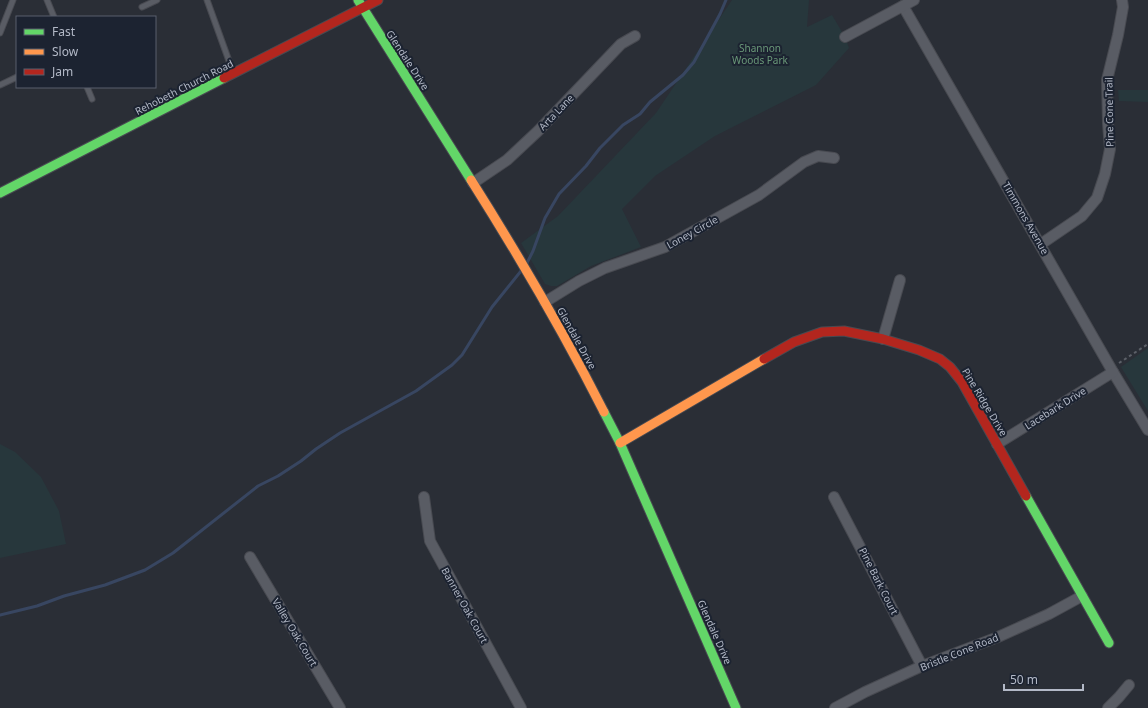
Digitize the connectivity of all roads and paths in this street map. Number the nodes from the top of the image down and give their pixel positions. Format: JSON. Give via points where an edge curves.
{"nodes":[{"id":1,"x":13,"y":0,"type":"edge"},
{"id":2,"x":47,"y":0,"type":"edge"},
{"id":3,"x":157,"y":0,"type":"edge"},
{"id":4,"x":207,"y":0,"type":"edge"},
{"id":5,"x":378,"y":0,"type":"edge"},
{"id":6,"x":914,"y":0,"type":"edge"},
{"id":7,"x":1122,"y":0,"type":"edge"},
{"id":8,"x":360,"y":4,"type":"edge"},
{"id":9,"x":903,"y":6,"type":"junction"},
{"id":10,"x":142,"y":7,"type":"dead end"},
{"id":11,"x":54,"y":16,"type":"edge"},
{"id":12,"x":0,"y":33,"type":"edge"},
{"id":13,"x":635,"y":36,"type":"dead end"},
{"id":14,"x":845,"y":37,"type":"dead end"},
{"id":15,"x":233,"y":73,"type":"junction"},
{"id":16,"x":16,"y":77,"type":"edge"},
{"id":17,"x":0,"y":85,"type":"edge"},
{"id":18,"x":86,"y":88,"type":"edge"},
{"id":19,"x":92,"y":99,"type":"dead end"},
{"id":20,"x":834,"y":158,"type":"dead end"},
{"id":21,"x":473,"y":183,"type":"junction"},
{"id":22,"x":0,"y":193,"type":"edge"},
{"id":23,"x":1041,"y":244,"type":"junction"},
{"id":24,"x":900,"y":280,"type":"dead end"},
{"id":25,"x":545,"y":302,"type":"junction"},
{"id":26,"x":883,"y":339,"type":"junction"},
{"id":27,"x":1148,"y":344,"type":"edge"},
{"id":28,"x":1116,"y":368,"type":"junction"},
{"id":29,"x":1148,"y":430,"type":"edge"},
{"id":30,"x":620,"y":442,"type":"junction"},
{"id":31,"x":997,"y":444,"type":"junction"},
{"id":32,"x":424,"y":497,"type":"dead end"},
{"id":33,"x":834,"y":497,"type":"dead end"},
{"id":34,"x":250,"y":557,"type":"dead end"},
{"id":35,"x":1082,"y":596,"type":"junction"},
{"id":36,"x":1109,"y":643,"type":"dead end"},
{"id":37,"x":922,"y":666,"type":"junction"},
{"id":38,"x":1129,"y":685,"type":"dead end"},
{"id":39,"x":340,"y":708,"type":"edge"},
{"id":40,"x":521,"y":708,"type":"edge"},
{"id":41,"x":736,"y":708,"type":"edge"},
{"id":42,"x":835,"y":708,"type":"edge"},
{"id":43,"x":1108,"y":708,"type":"edge"}],
"edges":[{"from":1,"to":12,"type":"lane"},
{"from":2,"to":11,"type":"lane"},
{"from":3,"to":10,"type":"lane"},
{"from":4,"to":15,"type":"lane"},
{"from":5,"to":8,"type":"street","name":"Rehobeth Church Road"},
{"from":6,"to":9,"type":"street"},
{"from":7,"to":23,"type":"street","name":"Pine Cone Trail","via":[[1118,36],[1107,80],[1110,149],[1105,174],[1097,198],[1082,216]]},
{"from":8,"to":15,"type":"street","name":"Rehobeth Church Road"},
{"from":8,"to":21,"type":"street","name":"Glendale Drive"},
{"from":9,"to":14,"type":"street"},
{"from":9,"to":23,"type":"street","name":"Timmons Avenue"},
{"from":13,"to":21,"type":"street","name":"Arta Lane","via":[[621,44],[507,160]]},
{"from":15,"to":22,"type":"street","name":"Rehobeth Church Road"},
{"from":16,"to":17,"type":"lane"},
{"from":18,"to":19,"type":"lane"},
{"from":20,"to":25,"type":"street","name":"Loney Circle","via":[[818,156],[804,162],[759,195],[665,248],[605,268]]},
{"from":21,"to":25,"type":"street","name":"Glendale Drive"},
{"from":23,"to":28,"type":"street","name":"Timmons Avenue"},
{"from":24,"to":26,"type":"street"},
{"from":25,"to":30,"type":"street","name":"Glendale Drive"},
{"from":26,"to":30,"type":"street","name":"Pine Ridge Drive","via":[[844,331],[822,332],[794,342]]},
{"from":26,"to":31,"type":"street","name":"Pine Ridge Drive","via":[[919,350],[940,359],[950,367],[962,382]]},
{"from":27,"to":28,"type":"path"},
{"from":28,"to":29,"type":"street","name":"Timmons Avenue"},
{"from":28,"to":31,"type":"street","name":"Lacebark Drive"},
{"from":30,"to":41,"type":"street","name":"Glendale Drive"},
{"from":31,"to":35,"type":"street","name":"Pine Ridge Drive"},
{"from":32,"to":40,"type":"street","name":"Banner Oak Court","via":[[430,541]]},
{"from":33,"to":37,"type":"street","name":"Pine Bark Court"},
{"from":34,"to":39,"type":"street","name":"Valley Oak Court"},
{"from":35,"to":36,"type":"street","name":"Pine Ridge Drive"},
{"from":35,"to":37,"type":"street","name":"Bristle Cone Road","via":[[998,637]]},
{"from":37,"to":42,"type":"street","name":"Bristle Cone Road"},
{"from":38,"to":43,"type":"street"}]}
